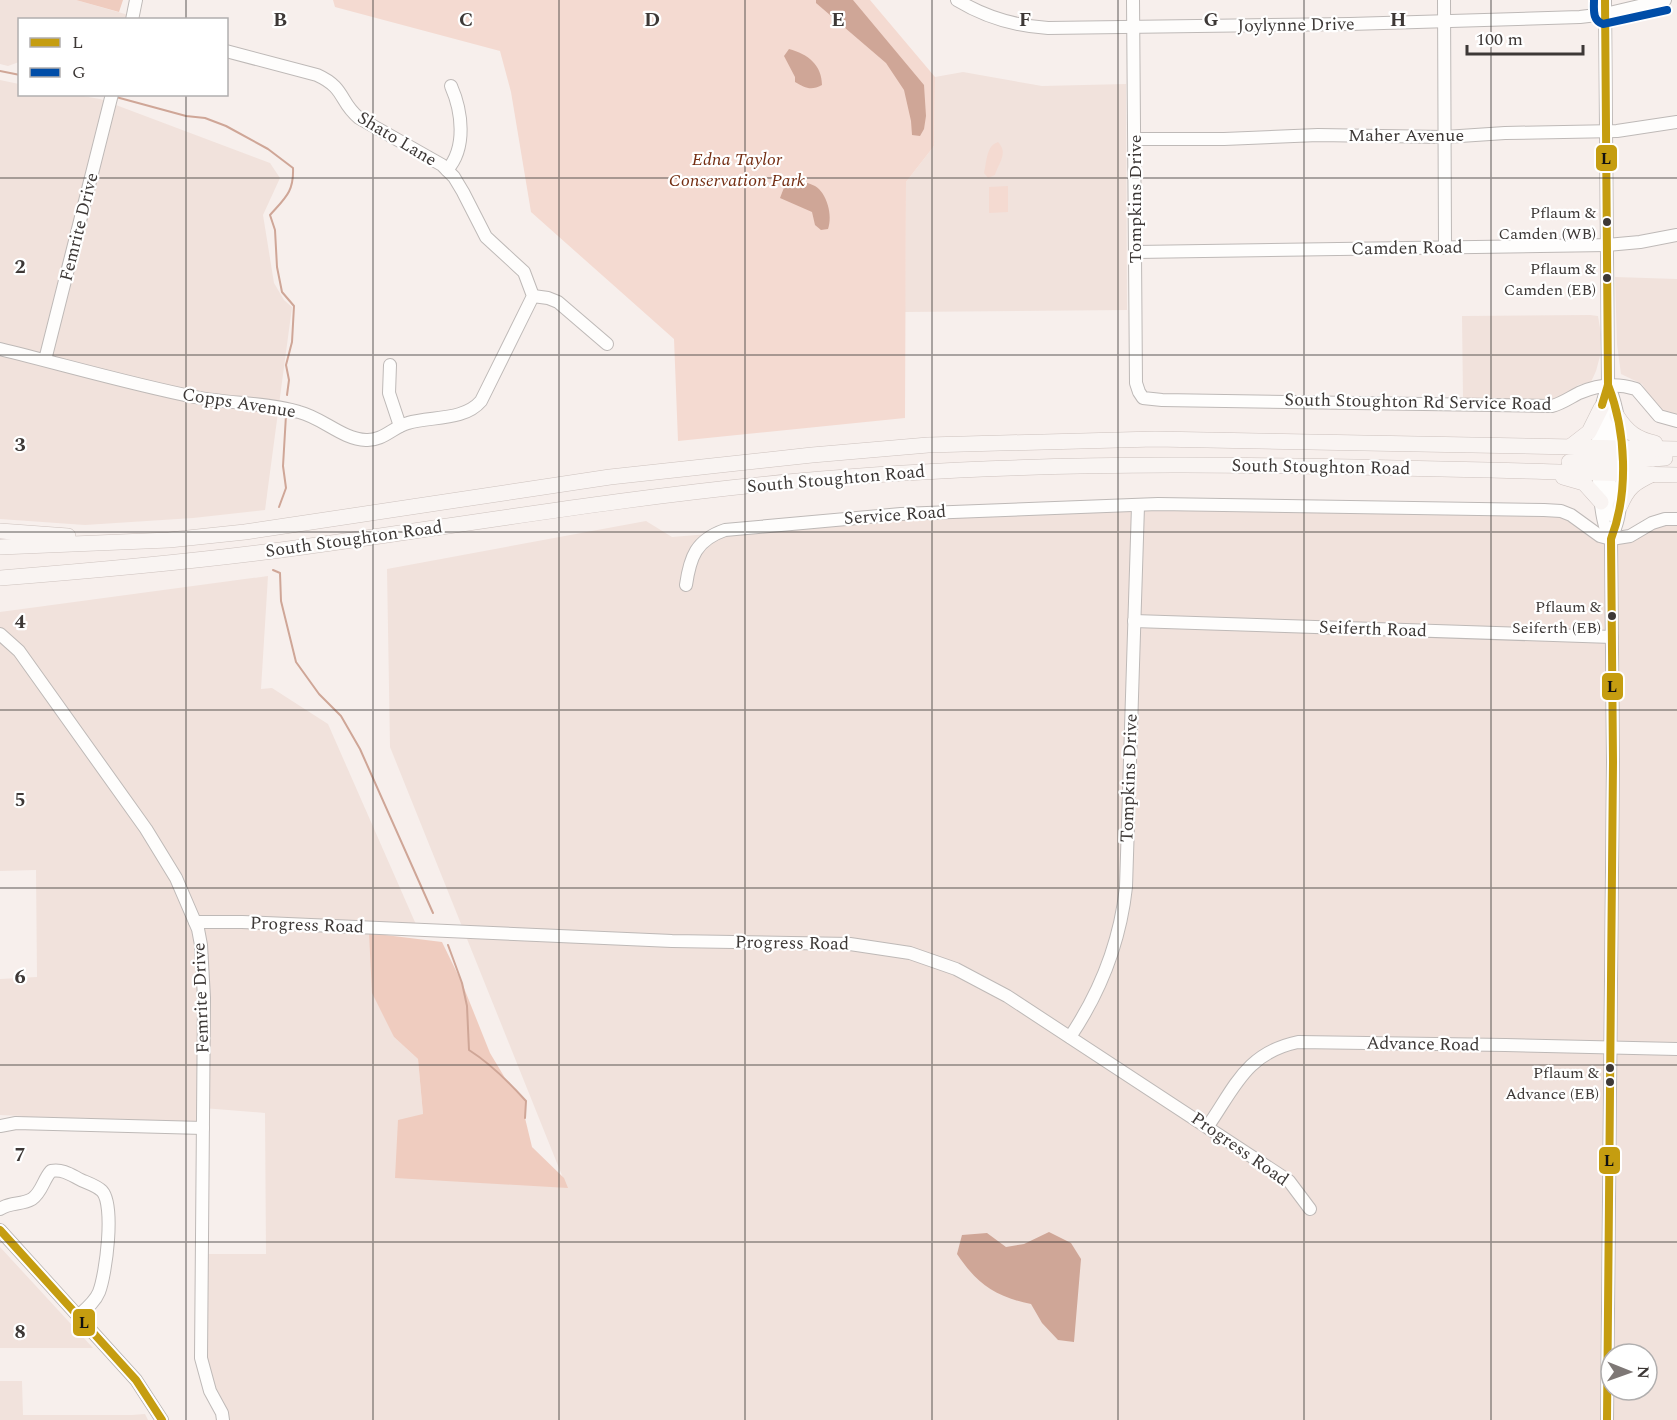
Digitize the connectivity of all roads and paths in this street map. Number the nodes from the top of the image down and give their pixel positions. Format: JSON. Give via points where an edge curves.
{"nodes":[{"id":1,"x":136,"y":0,"type":"edge"},
{"id":2,"x":957,"y":0,"type":"edge"},
{"id":3,"x":1133,"y":0,"type":"edge"},
{"id":4,"x":1444,"y":0,"type":"edge"},
{"id":5,"x":1605,"y":0,"type":"edge"},
{"id":6,"x":1665,"y":0,"type":"edge"},
{"id":7,"x":1605,"y":14,"type":"junction"},
{"id":8,"x":132,"y":18,"type":"edge"},
{"id":9,"x":1444,"y":21,"type":"junction"},
{"id":10,"x":1133,"y":27,"type":"junction"},
{"id":11,"x":228,"y":52,"type":"edge"},
{"id":12,"x":451,"y":86,"type":"dead end"},
{"id":13,"x":111,"y":98,"type":"edge"},
{"id":14,"x":1677,"y":122,"type":"edge"},
{"id":15,"x":1607,"y":131,"type":"junction"},
{"id":16,"x":1445,"y":137,"type":"junction"},
{"id":17,"x":1135,"y":140,"type":"junction"},
{"id":18,"x":447,"y":170,"type":"junction"},
{"id":19,"x":1677,"y":235,"type":"edge"},
{"id":20,"x":1607,"y":244,"type":"junction"},
{"id":21,"x":1445,"y":247,"type":"junction"},
{"id":22,"x":1136,"y":252,"type":"junction"},
{"id":23,"x":533,"y":296,"type":"junction"},
{"id":24,"x":608,"y":344,"type":"dead end"},
{"id":25,"x":0,"y":349,"type":"edge"},
{"id":26,"x":45,"y":360,"type":"junction"},
{"id":27,"x":390,"y":365,"type":"dead end"},
{"id":28,"x":1608,"y":385,"type":"junction"},
{"id":29,"x":1142,"y":396,"type":"joint"},
{"id":30,"x":1601,"y":408,"type":"junction"},
{"id":31,"x":1617,"y":416,"type":"junction"},
{"id":32,"x":1677,"y":420,"type":"edge"},
{"id":33,"x":400,"y":426,"type":"junction"},
{"id":34,"x":1571,"y":446,"type":"junction"},
{"id":35,"x":1674,"y":452,"type":"edge"},
{"id":36,"x":1609,"y":460,"type":"junction"},
{"id":37,"x":1473,"y":470,"type":"junction"},
{"id":38,"x":1553,"y":471,"type":"junction"},
{"id":39,"x":1654,"y":474,"type":"junction"},
{"id":40,"x":1677,"y":475,"type":"edge"},
{"id":41,"x":1601,"y":502,"type":"junction"},
{"id":42,"x":1138,"y":506,"type":"junction"},
{"id":43,"x":1620,"y":507,"type":"junction"},
{"id":44,"x":1677,"y":519,"type":"edge"},
{"id":45,"x":0,"y":531,"type":"edge"},
{"id":46,"x":1611,"y":539,"type":"junction"},
{"id":47,"x":112,"y":543,"type":"junction"},
{"id":48,"x":0,"y":547,"type":"edge"},
{"id":49,"x":0,"y":578,"type":"edge"},
{"id":50,"x":686,"y":585,"type":"dead end"},
{"id":51,"x":1134,"y":621,"type":"junction"},
{"id":52,"x":0,"y":634,"type":"edge"},
{"id":53,"x":1612,"y":636,"type":"junction"},
{"id":54,"x":195,"y":922,"type":"junction"},
{"id":55,"x":1070,"y":1037,"type":"junction"},
{"id":56,"x":1611,"y":1048,"type":"junction"},
{"id":57,"x":1677,"y":1049,"type":"edge"},
{"id":58,"x":0,"y":1126,"type":"edge"},
{"id":59,"x":1208,"y":1126,"type":"junction"},
{"id":60,"x":202,"y":1128,"type":"junction"},
{"id":61,"x":0,"y":1209,"type":"edge"},
{"id":62,"x":1310,"y":1209,"type":"dead end"},
{"id":63,"x":0,"y":1230,"type":"edge"},
{"id":64,"x":78,"y":1316,"type":"junction"},
{"id":65,"x":162,"y":1420,"type":"edge"},
{"id":66,"x":224,"y":1420,"type":"edge"},
{"id":67,"x":1607,"y":1420,"type":"edge"}],
"edges":[{"from":1,"to":8,"type":"street"},
{"from":2,"to":10,"type":"street","name":"Joylynne Drive","via":[[1024,27]]},
{"from":3,"to":10,"type":"street","name":"Tompkins Drive"},
{"from":4,"to":9,"type":"street"},
{"from":5,"to":7,"type":"street"},
{"from":6,"to":7,"type":"street","name":"Joylynne Drive"},
{"from":7,"to":9,"type":"street","name":"Joylynne Drive"},
{"from":7,"to":15,"type":"street"},
{"from":9,"to":10,"type":"street","name":"Joylynne Drive"},
{"from":9,"to":16,"type":"street"},
{"from":10,"to":17,"type":"street","name":"Tompkins Drive"},
{"from":11,"to":18,"type":"street","name":"Shato Lane","via":[[330,81],[359,118]]},
{"from":12,"to":18,"type":"street","via":[[458,105],[460,147]]},
{"from":13,"to":26,"type":"street","name":"Femrite Drive"},
{"from":14,"to":15,"type":"street","name":"Maher Avenue"},
{"from":15,"to":16,"type":"street","name":"Maher Avenue"},
{"from":15,"to":20,"type":"street"},
{"from":16,"to":17,"type":"street","name":"Maher Avenue","via":[[1318,135]]},
{"from":16,"to":21,"type":"street"},
{"from":17,"to":22,"type":"street","name":"Tompkins Drive"},
{"from":18,"to":23,"type":"street","name":"Shato Lane","via":[[486,237],[524,272]]},
{"from":19,"to":20,"type":"street","name":"Camden Road"},
{"from":20,"to":21,"type":"street","name":"Camden Road"},
{"from":20,"to":28,"type":"street"},
{"from":21,"to":22,"type":"street","name":"Camden Road"},
{"from":22,"to":29,"type":"street","name":"Tompkins Drive","via":[[1136,383]]},
{"from":23,"to":24,"type":"street","via":[[558,302]]},
{"from":23,"to":33,"type":"street","name":"Copps Avenue","via":[[486,393],[472,409]]},
{"from":25,"to":26,"type":"street","name":"Copps Avenue"},
{"from":26,"to":33,"type":"street","name":"Copps Avenue","via":[[194,397],[299,411],[363,440],[377,439]]},
{"from":27,"to":33,"type":"street","via":[[389,393]]},
{"from":28,"to":29,"type":"street","name":"South Stoughton Rd Service Road","via":[[1586,390],[1563,403],[1543,406],[1162,400]]},
{"from":28,"to":30,"type":"street"},
{"from":28,"to":31,"type":"street"},
{"from":28,"to":32,"type":"street","name":"South Stoughton Rd Service Road","via":[[1636,389],[1659,416]]},
{"from":28,"to":36,"type":"street","via":[[1605,408]]},
{"from":30,"to":34,"type":"main road","via":[[1589,432]]},
{"from":30,"to":36,"type":"street"},
{"from":31,"to":35,"type":"main road","via":[[1630,434]]},
{"from":31,"to":36,"type":"street"},
{"from":34,"to":36,"type":"main road","name":"South Stoughton Road"},
{"from":34,"to":47,"type":"main road","name":"South Stoughton Road","via":[[1128,439],[895,448],[610,477],[275,528]]},
{"from":35,"to":36,"type":"main road","via":[[1650,459]]},
{"from":36,"to":37,"type":"main road"},
{"from":36,"to":38,"type":"main road","name":"South Stoughton Road"},
{"from":36,"to":39,"type":"main road","name":"South Stoughton Road"},
{"from":36,"to":41,"type":"street"},
{"from":36,"to":43,"type":"street"},
{"from":36,"to":46,"type":"street"},
{"from":37,"to":38,"type":"main road","name":"South Stoughton Road"},
{"from":37,"to":49,"type":"main road","name":"South Stoughton Road","via":[[1103,464],[910,472],[709,490],[150,566]]},
{"from":38,"to":41,"type":"main road","via":[[1584,483]]},
{"from":39,"to":40,"type":"main road","name":"South Stoughton Road"},
{"from":39,"to":43,"type":"main road","via":[[1631,486]]},
{"from":41,"to":46,"type":"street","via":[[1605,529]]},
{"from":42,"to":46,"type":"street","via":[[1553,510],[1571,515],[1600,536]]},
{"from":42,"to":50,"type":"street","name":"Service Road","via":[[941,512],[725,530],[707,539],[695,552]]},
{"from":42,"to":51,"type":"street","name":"Tompkins Drive"},
{"from":43,"to":46,"type":"street"},
{"from":44,"to":46,"type":"street","via":[[1665,519],[1630,536]]},
{"from":45,"to":47,"type":"main road"},
{"from":46,"to":53,"type":"street"},
{"from":47,"to":48,"type":"main road","name":"South Stoughton Road"},
{"from":51,"to":53,"type":"street","name":"Seiferth Road"},
{"from":51,"to":55,"type":"street","name":"Tompkins Drive","via":[[1123,912],[1099,987]]},
{"from":52,"to":54,"type":"street","name":"Femrite Drive","via":[[19,651],[144,827],[176,878]]},
{"from":53,"to":56,"type":"street"},
{"from":54,"to":55,"type":"street","name":"Progress Road","via":[[863,945],[918,955],[956,969]]},
{"from":54,"to":60,"type":"street","name":"Femrite Drive","via":[[204,976]]},
{"from":55,"to":59,"type":"street","name":"Progress Road"},
{"from":56,"to":57,"type":"street","name":"Advance Road"},
{"from":56,"to":59,"type":"street","name":"Advance Road","via":[[1298,1042],[1271,1051],[1250,1065]]},
{"from":56,"to":67,"type":"street"},
{"from":58,"to":60,"type":"street","via":[[16,1123]]},
{"from":59,"to":62,"type":"street","name":"Progress Road","via":[[1289,1180]]},
{"from":60,"to":66,"type":"street","name":"Femrite Drive","via":[[201,1358],[210,1391]]},
{"from":61,"to":64,"type":"street","via":[[33,1198],[51,1171],[69,1173],[101,1189],[108,1211],[105,1275],[99,1294]]},
{"from":63,"to":64,"type":"street"},
{"from":64,"to":65,"type":"street","via":[[136,1380]]}]}
